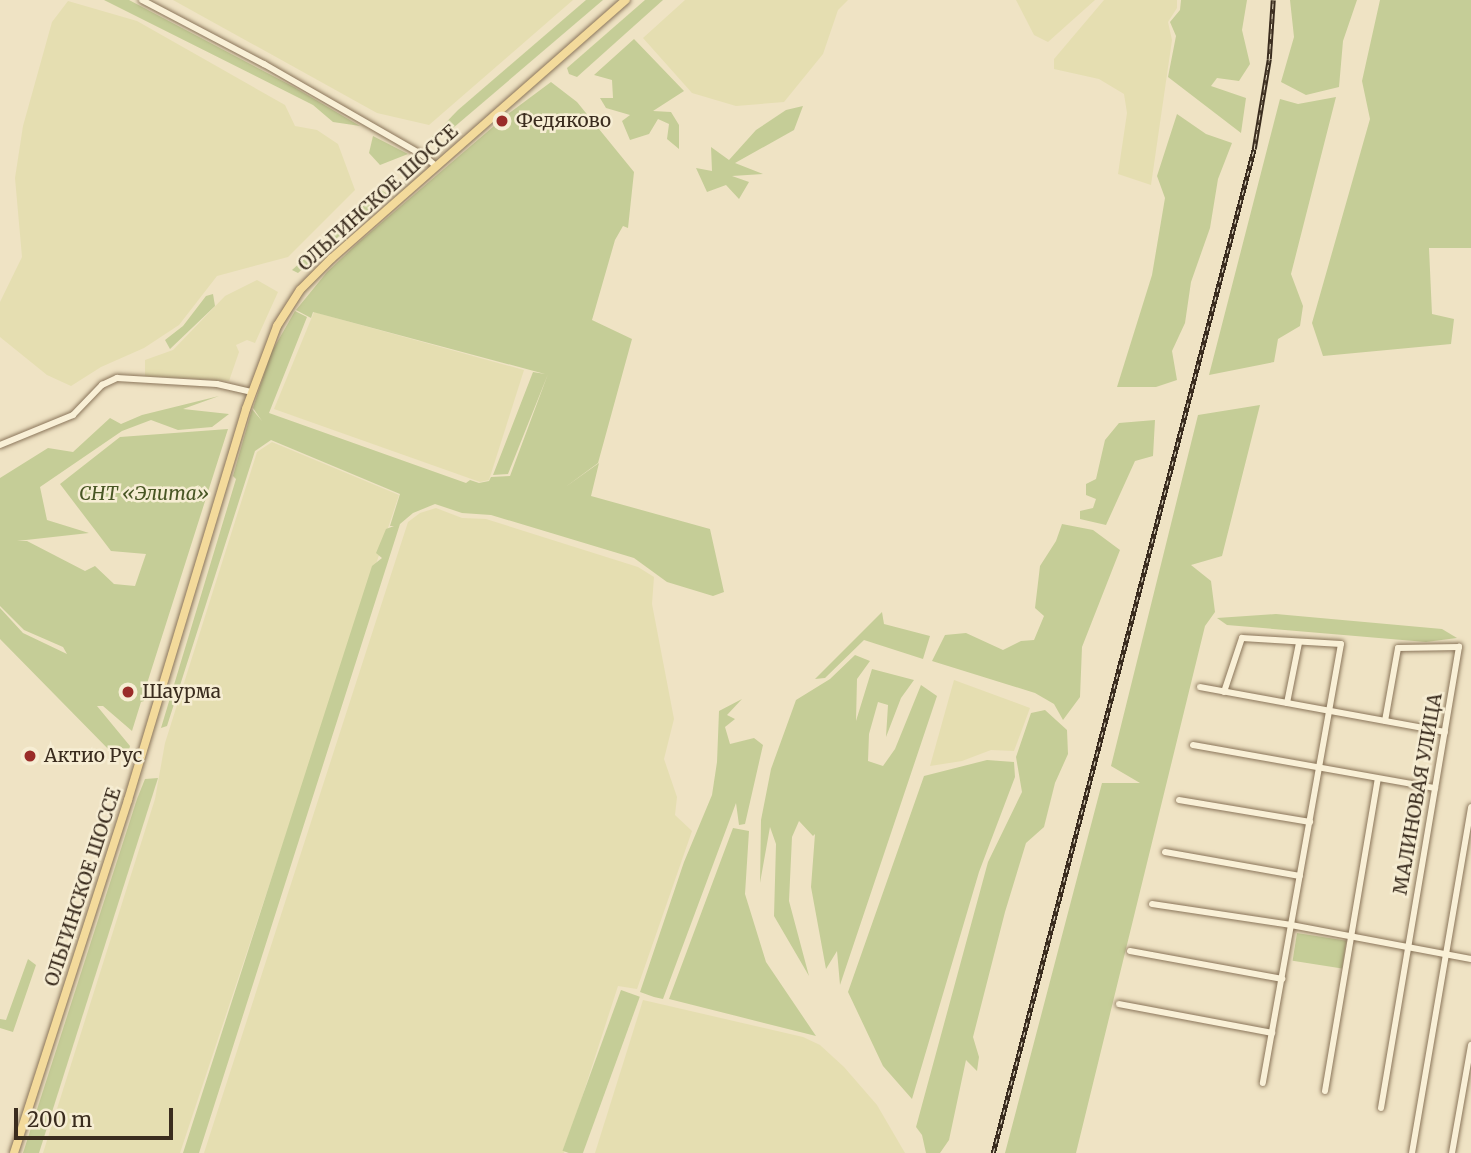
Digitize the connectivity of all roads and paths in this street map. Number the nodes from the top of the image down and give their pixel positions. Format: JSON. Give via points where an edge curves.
{"nodes":[{"id":1,"x":142,"y":0,"type":"edge"},
{"id":2,"x":626,"y":0,"type":"edge"},
{"id":3,"x":436,"y":166,"type":"junction"},
{"id":4,"x":252,"y":392,"type":"junction"},
{"id":5,"x":0,"y":445,"type":"edge"},
{"id":6,"x":1299,"y":642,"type":"junction"},
{"id":7,"x":1200,"y":687,"type":"dead end"},
{"id":8,"x":1224,"y":692,"type":"junction"},
{"id":9,"x":1287,"y":703,"type":"junction"},
{"id":10,"x":1329,"y":711,"type":"junction"},
{"id":11,"x":1385,"y":721,"type":"junction"},
{"id":12,"x":1445,"y":732,"type":"junction"},
{"id":13,"x":1193,"y":746,"type":"dead end"},
{"id":14,"x":1320,"y":769,"type":"junction"},
{"id":15,"x":1378,"y":779,"type":"junction"},
{"id":16,"x":1435,"y":788,"type":"junction"},
{"id":17,"x":1179,"y":800,"type":"dead end"},
{"id":18,"x":1471,"y":807,"type":"edge"},
{"id":19,"x":1310,"y":822,"type":"junction"},
{"id":20,"x":1165,"y":852,"type":"dead end"},
{"id":21,"x":1300,"y":876,"type":"junction"},
{"id":22,"x":1152,"y":904,"type":"dead end"},
{"id":23,"x":1292,"y":925,"type":"junction"},
{"id":24,"x":1350,"y":936,"type":"junction"},
{"id":25,"x":1408,"y":946,"type":"junction"},
{"id":26,"x":1130,"y":951,"type":"dead end"},
{"id":27,"x":1447,"y":955,"type":"junction"},
{"id":28,"x":1471,"y":959,"type":"edge"},
{"id":29,"x":1282,"y":979,"type":"junction"},
{"id":30,"x":1119,"y":1004,"type":"dead end"},
{"id":31,"x":1272,"y":1033,"type":"junction"},
{"id":32,"x":1471,"y":1045,"type":"edge"},
{"id":33,"x":1264,"y":1083,"type":"dead end"},
{"id":34,"x":1325,"y":1091,"type":"dead end"},
{"id":35,"x":1381,"y":1108,"type":"dead end"},
{"id":36,"x":14,"y":1153,"type":"edge"},
{"id":37,"x":1412,"y":1153,"type":"edge"},
{"id":38,"x":1452,"y":1153,"type":"edge"}],
"edges":[{"from":1,"to":3,"type":"street","via":[[264,64]]},
{"from":2,"to":3,"type":"main road","name":"ОЛЬГИНСКОЕ ШОССЕ"},
{"from":3,"to":4,"type":"main road","name":"ОЛЬГИНСКОЕ ШОССЕ","via":[[300,290],[277,326]]},
{"from":4,"to":5,"type":"street","via":[[217,384],[117,378],[102,385],[73,415]]},
{"from":4,"to":36,"type":"main road","name":"ОЛЬГИНСКОЕ ШОССЕ"},
{"from":6,"to":8,"type":"street","via":[[1242,638]]},
{"from":6,"to":9,"type":"street"},
{"from":6,"to":10,"type":"street","via":[[1341,644]]},
{"from":7,"to":8,"type":"street"},
{"from":8,"to":9,"type":"street"},
{"from":9,"to":10,"type":"street"},
{"from":10,"to":11,"type":"street"},
{"from":10,"to":14,"type":"street"},
{"from":11,"to":12,"type":"street"},
{"from":11,"to":12,"type":"street","name":"МАЛИНОВАЯ УЛИЦА","via":[[1398,648],[1459,647]]},
{"from":12,"to":16,"type":"street","name":"МАЛИНОВАЯ УЛИЦА"},
{"from":13,"to":14,"type":"street"},
{"from":14,"to":15,"type":"street"},
{"from":14,"to":19,"type":"street"},
{"from":15,"to":16,"type":"street"},
{"from":15,"to":24,"type":"street"},
{"from":16,"to":25,"type":"street","name":"МАЛИНОВАЯ УЛИЦА"},
{"from":17,"to":19,"type":"street"},
{"from":18,"to":27,"type":"street"},
{"from":19,"to":21,"type":"street"},
{"from":20,"to":21,"type":"street"},
{"from":21,"to":23,"type":"street"},
{"from":22,"to":23,"type":"street"},
{"from":23,"to":24,"type":"street"},
{"from":23,"to":29,"type":"street"},
{"from":24,"to":25,"type":"street"},
{"from":24,"to":34,"type":"street"},
{"from":25,"to":27,"type":"street"},
{"from":25,"to":35,"type":"street","name":"МАЛИНОВАЯ УЛИЦА"},
{"from":26,"to":29,"type":"street"},
{"from":27,"to":28,"type":"street"},
{"from":27,"to":37,"type":"street"},
{"from":29,"to":31,"type":"street"},
{"from":30,"to":31,"type":"street"},
{"from":31,"to":33,"type":"street"},
{"from":32,"to":38,"type":"street"}]}
